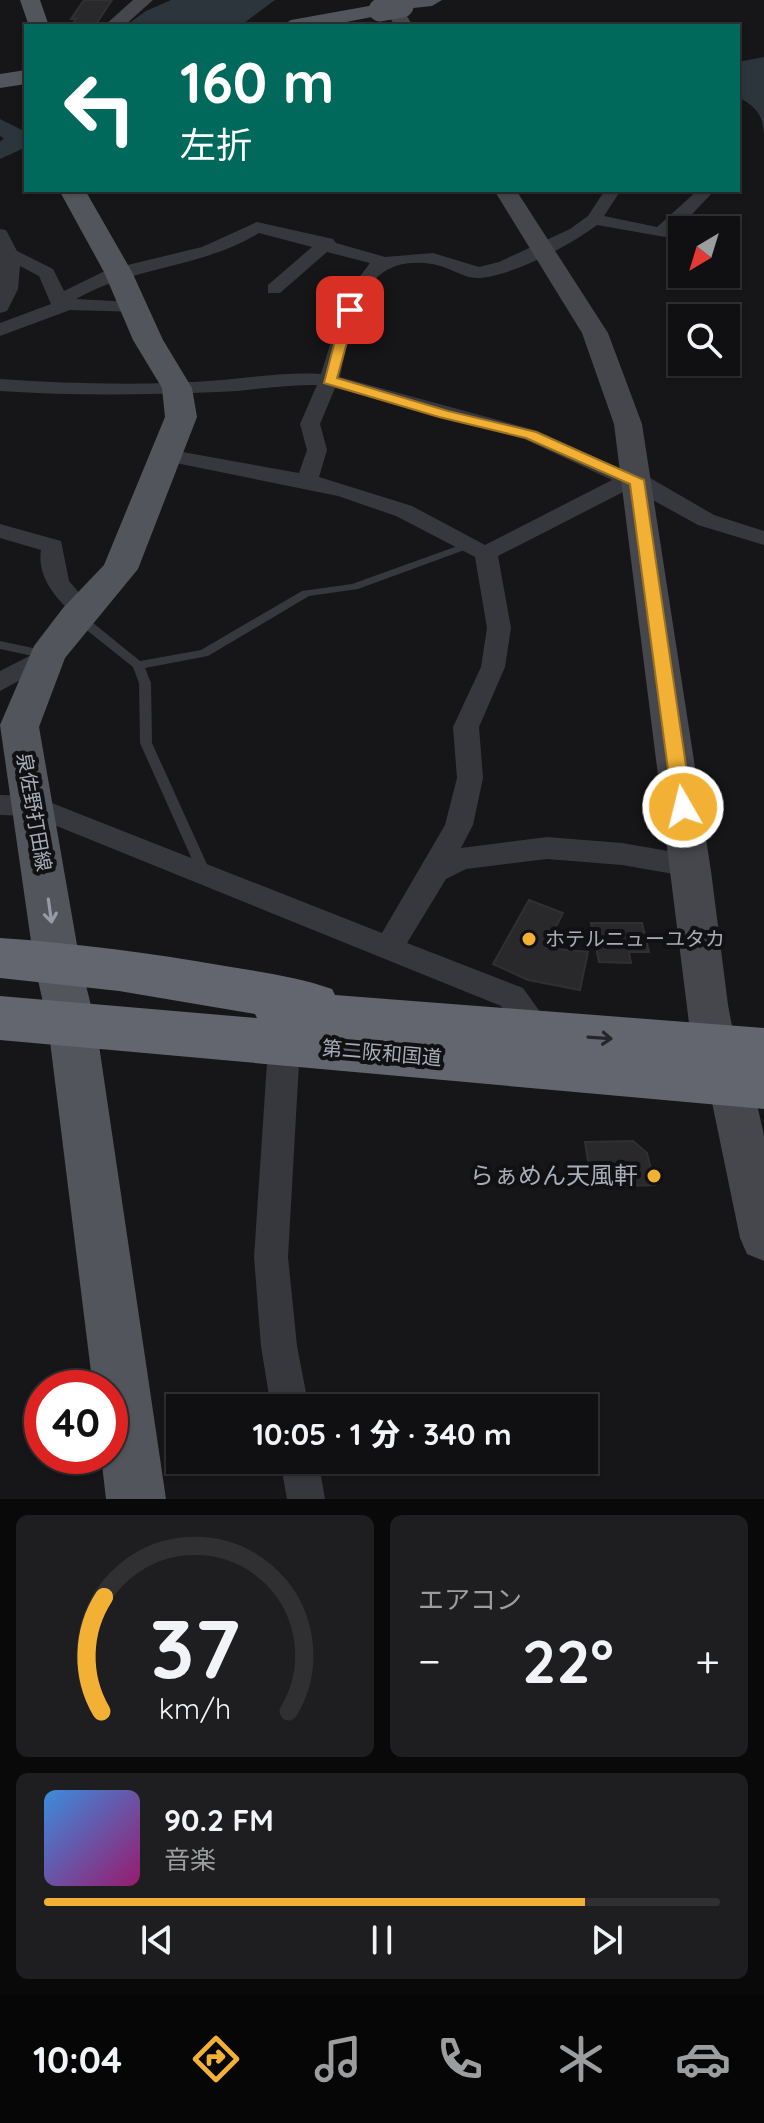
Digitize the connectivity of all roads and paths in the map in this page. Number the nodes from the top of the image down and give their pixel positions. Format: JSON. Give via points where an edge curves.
{"nodes":[{"id":1,"x":30,"y":0,"type":"edge"},
{"id":2,"x":144,"y":0,"type":"edge"},
{"id":3,"x":432,"y":0,"type":"edge"},
{"id":4,"x":393,"y":10,"type":"edge"},
{"id":5,"x":38,"y":24,"type":"edge"},
{"id":6,"x":115,"y":24,"type":"edge"},
{"id":7,"x":304,"y":24,"type":"edge"},
{"id":8,"x":24,"y":77,"type":"edge"},
{"id":9,"x":0,"y":81,"type":"edge"},
{"id":10,"x":73,"y":192,"type":"edge"},
{"id":11,"x":506,"y":192,"type":"edge"},
{"id":12,"x":612,"y":192,"type":"edge"},
{"id":13,"x":705,"y":192,"type":"edge"},
{"id":14,"x":594,"y":219,"type":"junction"},
{"id":15,"x":0,"y":234,"type":"edge"},
{"id":16,"x":327,"y":243,"type":"junction"},
{"id":17,"x":542,"y":249,"type":"junction"},
{"id":18,"x":11,"y":255,"type":"junction"},
{"id":19,"x":385,"y":262,"type":"junction"},
{"id":20,"x":118,"y":272,"type":"junction"},
{"id":21,"x":274,"y":289,"type":"dead end"},
{"id":22,"x":60,"y":303,"type":"junction"},
{"id":23,"x":0,"y":307,"type":"edge"},
{"id":24,"x":132,"y":308,"type":"junction"},
{"id":25,"x":0,"y":330,"type":"edge"},
{"id":26,"x":329,"y":380,"type":"junction"},
{"id":27,"x":0,"y":385,"type":"edge"},
{"id":28,"x":177,"y":388,"type":"junction"},
{"id":29,"x":166,"y":455,"type":"junction"},
{"id":30,"x":307,"y":480,"type":"junction"},
{"id":31,"x":635,"y":481,"type":"junction"},
{"id":32,"x":0,"y":531,"type":"edge"},
{"id":33,"x":764,"y":538,"type":"edge"},
{"id":34,"x":476,"y":550,"type":"junction"},
{"id":35,"x":79,"y":613,"type":"junction"},
{"id":36,"x":0,"y":645,"type":"edge"},
{"id":37,"x":47,"y":655,"type":"junction"},
{"id":38,"x":138,"y":665,"type":"junction"},
{"id":39,"x":0,"y":682,"type":"edge"},
{"id":40,"x":17,"y":806,"type":"edge"},
{"id":41,"x":691,"y":866,"type":"junction"},
{"id":42,"x":204,"y":871,"type":"junction"},
{"id":43,"x":436,"y":871,"type":"junction"},
{"id":44,"x":388,"y":948,"type":"junction"},
{"id":45,"x":0,"y":958,"type":"edge"},
{"id":46,"x":0,"y":990,"type":"edge"},
{"id":47,"x":67,"y":1009,"type":"junction"},
{"id":48,"x":0,"y":1018,"type":"edge"},
{"id":49,"x":541,"y":1034,"type":"junction"},
{"id":50,"x":424,"y":1041,"type":"junction"},
{"id":51,"x":0,"y":1046,"type":"edge"},
{"id":52,"x":283,"y":1063,"type":"junction"},
{"id":53,"x":743,"y":1066,"type":"edge"},
{"id":54,"x":764,"y":1238,"type":"edge"},
{"id":55,"x":288,"y":1394,"type":"edge"},
{"id":56,"x":302,"y":1474,"type":"edge"},
{"id":57,"x":136,"y":1499,"type":"edge"},
{"id":58,"x":306,"y":1499,"type":"edge"}],
"edges":[{"from":1,"to":5,"type":"main road"},
{"from":2,"to":6,"type":"street"},
{"from":3,"to":4,"type":"main road"},
{"from":4,"to":7,"type":"main road"},
{"from":8,"to":9,"type":"main road"},
{"from":10,"to":20,"type":"main road","name":"泉佐野打田線"},
{"from":11,"to":17,"type":"street"},
{"from":12,"to":14,"type":"street"},
{"from":13,"to":14,"type":"street","via":[[659,233]]},
{"from":14,"to":17,"type":"street"},
{"from":15,"to":18,"type":"street"},
{"from":16,"to":19,"type":"street"},
{"from":16,"to":20,"type":"street","via":[[257,227],[201,253]]},
{"from":16,"to":21,"type":"street"},
{"from":17,"to":19,"type":"street","via":[[478,273],[433,258]]},
{"from":17,"to":31,"type":"street","via":[[595,333],[617,385]]},
{"from":18,"to":22,"type":"street","via":[[47,273]]},
{"from":18,"to":23,"type":"street","via":[[13,270]]},
{"from":19,"to":26,"type":"street","via":[[357,287]]},
{"from":20,"to":22,"type":"street"},
{"from":20,"to":24,"type":"main road","name":"泉佐野打田線"},
{"from":22,"to":24,"type":"street"},
{"from":22,"to":25,"type":"street"},
{"from":24,"to":28,"type":"main road","name":"泉佐野打田線"},
{"from":26,"to":28,"type":"street","via":[[278,378]]},
{"from":26,"to":30,"type":"street","via":[[310,424],[317,450]]},
{"from":26,"to":31,"type":"street","via":[[531,435]]},
{"from":27,"to":28,"type":"street","via":[[85,391]]},
{"from":28,"to":29,"type":"main road","name":"泉佐野打田線","via":[[181,417]]},
{"from":29,"to":30,"type":"street"},
{"from":29,"to":35,"type":"main road","name":"泉佐野打田線","via":[[120,569]]},
{"from":30,"to":34,"type":"street","via":[[407,512]]},
{"from":31,"to":33,"type":"street","via":[[706,520]]},
{"from":31,"to":34,"type":"street"},
{"from":31,"to":41,"type":"street"},
{"from":32,"to":35,"type":"street","via":[[53,546],[51,571]]},
{"from":34,"to":38,"type":"lane","via":[[354,587],[306,593],[204,653]]},
{"from":34,"to":43,"type":"street","via":[[499,628],[493,667],[466,727],[470,778],[459,825]]},
{"from":35,"to":37,"type":"main road","name":"泉佐野打田線"},
{"from":35,"to":38,"type":"lane"},
{"from":36,"to":37,"type":"lane"},
{"from":37,"to":39,"type":"street"},
{"from":37,"to":40,"type":"main road","name":"泉佐野打田線","via":[[19,727]]},
{"from":38,"to":42,"type":"lane","via":[[145,683],[146,743]]},
{"from":40,"to":42,"type":"street"},
{"from":40,"to":47,"type":"main road","name":"泉佐野打田線","one_way":true},
{"from":41,"to":43,"type":"street","via":[[547,848],[461,859]]},
{"from":41,"to":53,"type":"street"},
{"from":42,"to":44,"type":"street"},
{"from":43,"to":44,"type":"street"},
{"from":44,"to":49,"type":"street","via":[[512,997]]},
{"from":45,"to":47,"type":"highway"},
{"from":46,"to":47,"type":"highway","name":"第二阪和国道"},
{"from":47,"to":48,"type":"highway","name":"第二阪和国道"},
{"from":47,"to":50,"type":"highway","name":"第二阪和国道"},
{"from":47,"to":51,"type":"highway"},
{"from":47,"to":52,"type":"highway","via":[[224,1065]]},
{"from":47,"to":57,"type":"main road","name":"泉佐野打田線"},
{"from":49,"to":50,"type":"highway","name":"第二阪和国道"},
{"from":49,"to":53,"type":"highway","name":"第二阪和国道","one_way":true},
{"from":50,"to":52,"type":"highway"},
{"from":50,"to":53,"type":"highway","name":"第二阪和国道"},
{"from":52,"to":55,"type":"street","via":[[271,1257]]},
{"from":53,"to":54,"type":"street"},
{"from":56,"to":58,"type":"street"}]}
